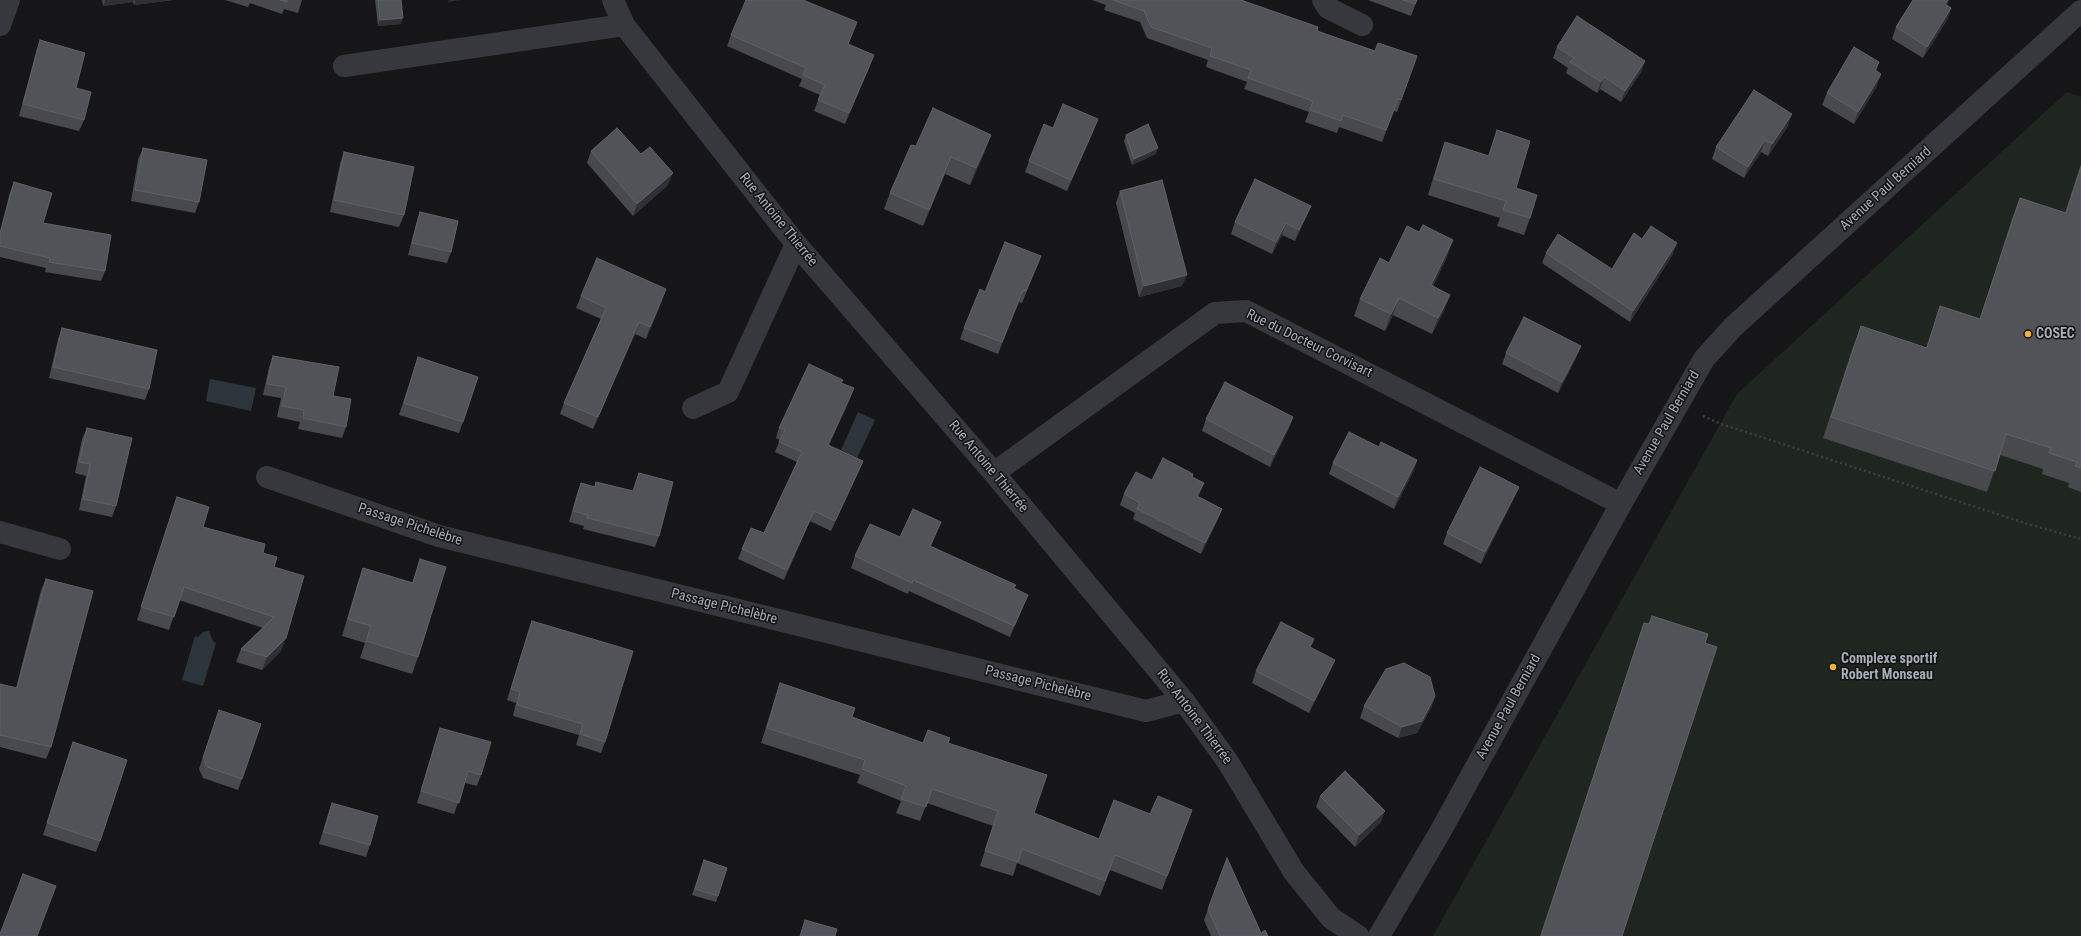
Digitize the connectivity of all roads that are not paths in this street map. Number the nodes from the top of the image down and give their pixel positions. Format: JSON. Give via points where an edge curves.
{"nodes":[{"id":1,"x":9,"y":0,"type":"edge"},
{"id":2,"x":613,"y":0,"type":"edge"},
{"id":3,"x":1323,"y":0,"type":"edge"},
{"id":4,"x":2081,"y":11,"type":"edge"},
{"id":5,"x":0,"y":25,"type":"edge"},
{"id":6,"x":624,"y":25,"type":"junction"},
{"id":7,"x":1362,"y":25,"type":"dead end"},
{"id":8,"x":344,"y":66,"type":"dead end"},
{"id":9,"x":796,"y":244,"type":"junction"},
{"id":10,"x":693,"y":408,"type":"dead end"},
{"id":11,"x":994,"y":473,"type":"junction"},
{"id":12,"x":267,"y":477,"type":"dead end"},
{"id":13,"x":1621,"y":504,"type":"junction"},
{"id":14,"x":0,"y":532,"type":"edge"},
{"id":15,"x":60,"y":549,"type":"dead end"},
{"id":16,"x":1184,"y":701,"type":"junction"},
{"id":17,"x":1358,"y":936,"type":"edge"},
{"id":18,"x":1379,"y":936,"type":"edge"}],
"edges":[{"from":1,"to":5,"type":"street"},
{"from":2,"to":6,"type":"street","name":"Rue Antoine Thierrée"},
{"from":3,"to":7,"type":"street","via":[[1328,8]]},
{"from":4,"to":13,"type":"street","name":"Avenue Paul Berniard","via":[[1733,327],[1704,359]]},
{"from":6,"to":8,"type":"street"},
{"from":6,"to":9,"type":"street","name":"Rue Antoine Thierrée"},
{"from":9,"to":10,"type":"street","via":[[728,392]]},
{"from":9,"to":11,"type":"street","name":"Rue Antoine Thierrée"},
{"from":11,"to":13,"type":"street","name":"Rue du Docteur Corvisart","via":[[1215,313],[1246,311]]},
{"from":11,"to":16,"type":"street","name":"Rue Antoine Thierrée"},
{"from":12,"to":16,"type":"street","name":"Passage Pichelèbre","via":[[439,536],[1146,711]]},
{"from":13,"to":18,"type":"street","name":"Avenue Paul Berniard","via":[[1440,832]]},
{"from":14,"to":15,"type":"street"},
{"from":16,"to":17,"type":"street","name":"Rue Antoine Thierrée","via":[[1228,762],[1294,872],[1331,918]]}]}
